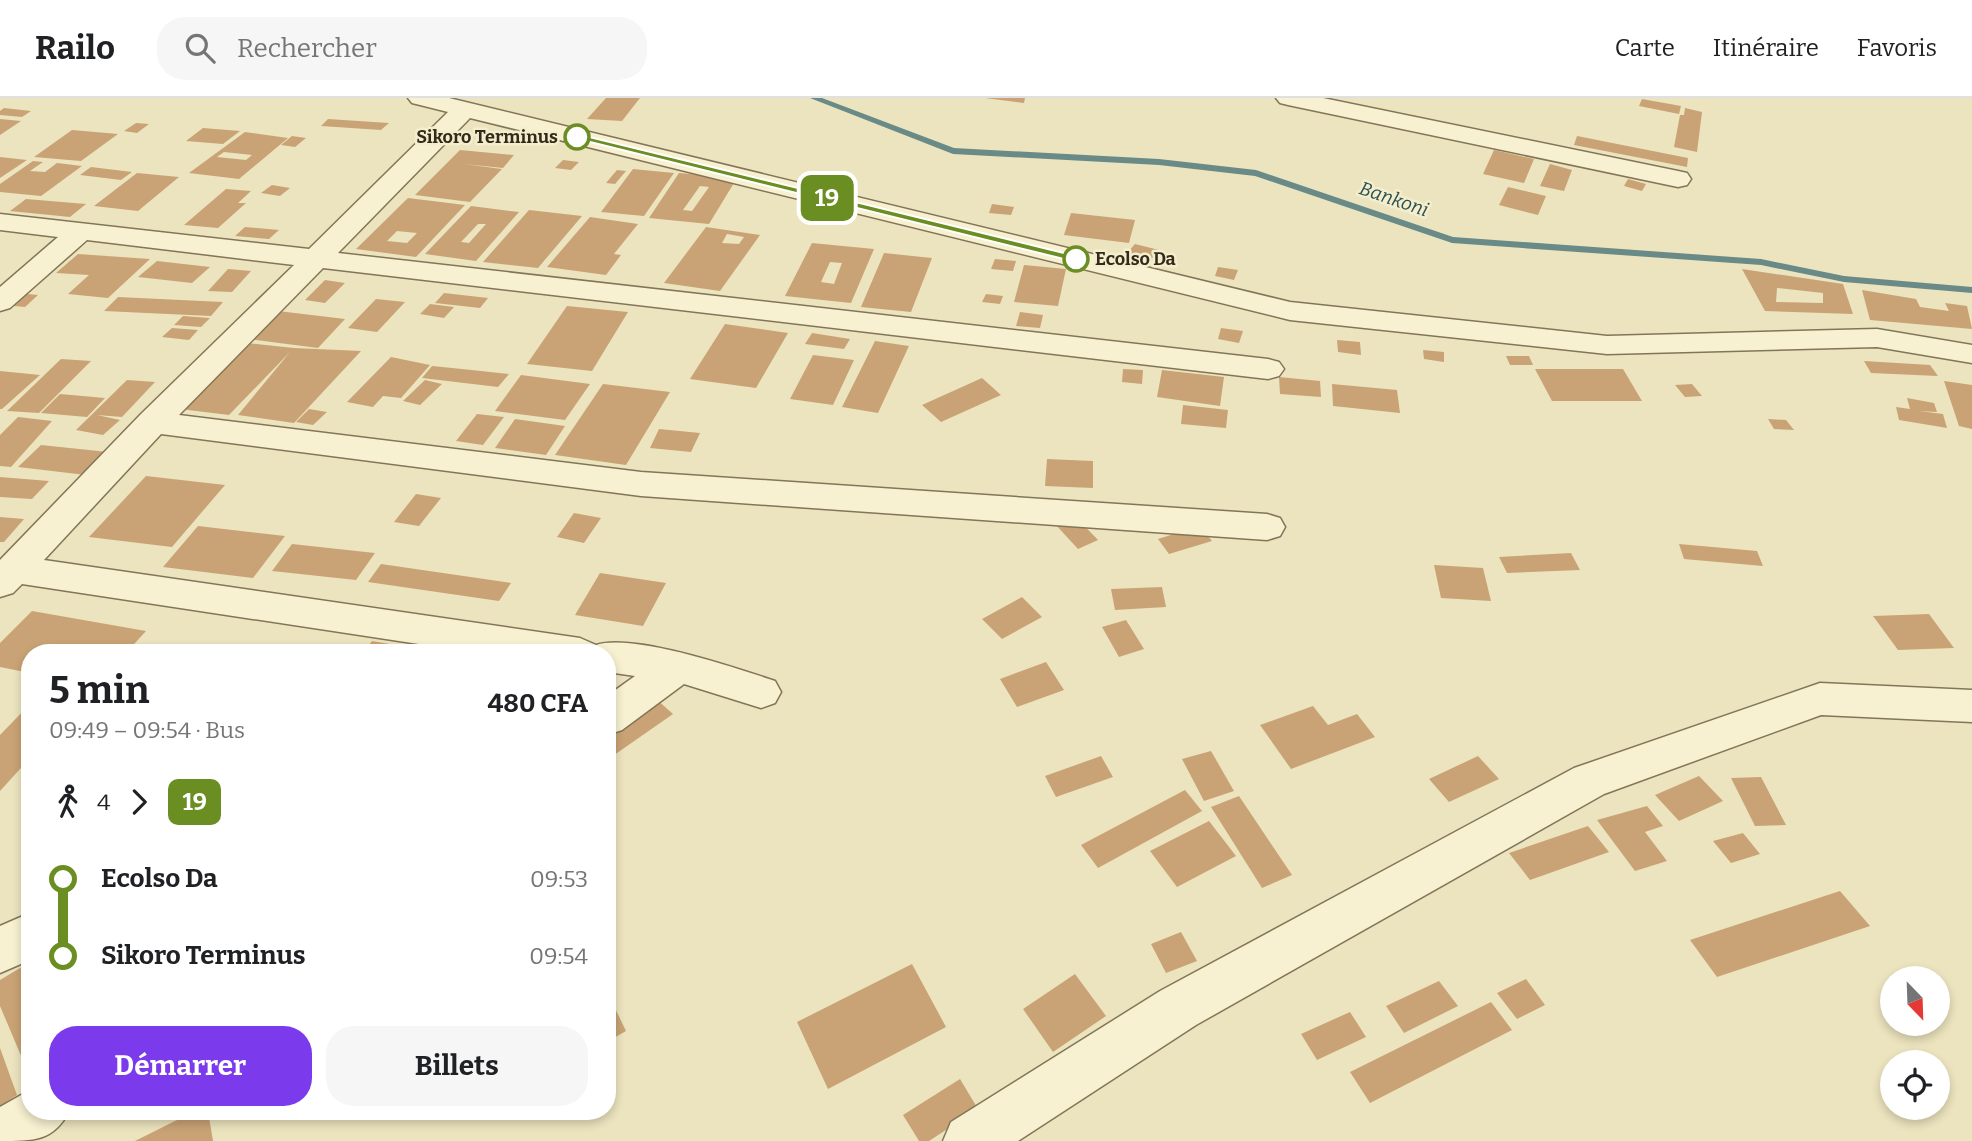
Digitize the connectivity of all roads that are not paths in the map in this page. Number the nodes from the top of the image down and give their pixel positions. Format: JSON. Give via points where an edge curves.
{"nodes":[{"id":1,"x":420,"y":98,"type":"edge"},
{"id":2,"x":1288,"y":98,"type":"edge"},
{"id":3,"x":466,"y":109,"type":"junction"},
{"id":4,"x":1678,"y":179,"type":"dead end"},
{"id":5,"x":0,"y":222,"type":"edge"},
{"id":6,"x":81,"y":230,"type":"junction"},
{"id":7,"x":317,"y":258,"type":"junction"},
{"id":8,"x":0,"y":302,"type":"edge"},
{"id":9,"x":1972,"y":354,"type":"edge"},
{"id":10,"x":1268,"y":369,"type":"dead end"},
{"id":11,"x":153,"y":422,"type":"junction"},
{"id":12,"x":1267,"y":527,"type":"dead end"},
{"id":13,"x":7,"y":576,"type":"edge"},
{"id":14,"x":509,"y":644,"type":"edge"},
{"id":15,"x":616,"y":658,"type":"edge"},
{"id":16,"x":678,"y":667,"type":"junction"},
{"id":17,"x":761,"y":692,"type":"dead end"},
{"id":18,"x":1972,"y":706,"type":"edge"},
{"id":19,"x":616,"y":712,"type":"edge"},
{"id":20,"x":21,"y":940,"type":"edge"},
{"id":21,"x":0,"y":951,"type":"edge"},
{"id":22,"x":28,"y":1120,"type":"edge"},
{"id":23,"x":0,"y":1137,"type":"edge"},
{"id":24,"x":970,"y":1141,"type":"edge"}],
"edges":[{"from":1,"to":3,"type":"street"},
{"from":2,"to":4,"type":"street"},
{"from":3,"to":7,"type":"street"},
{"from":3,"to":9,"type":"street","via":[[1290,311],[1606,345],[1877,338]]},
{"from":5,"to":6,"type":"street"},
{"from":6,"to":7,"type":"street"},
{"from":6,"to":8,"type":"street"},
{"from":7,"to":10,"type":"street"},
{"from":7,"to":11,"type":"street"},
{"from":11,"to":12,"type":"street","via":[[641,484]]},
{"from":11,"to":13,"type":"street"},
{"from":13,"to":14,"type":"street"},
{"from":15,"to":16,"type":"street"},
{"from":16,"to":17,"type":"street"},
{"from":16,"to":19,"type":"street"},
{"from":18,"to":24,"type":"street","via":[[1820,699],[1589,781],[1178,1008]]},
{"from":20,"to":21,"type":"street"},
{"from":22,"to":23,"type":"street"}]}
